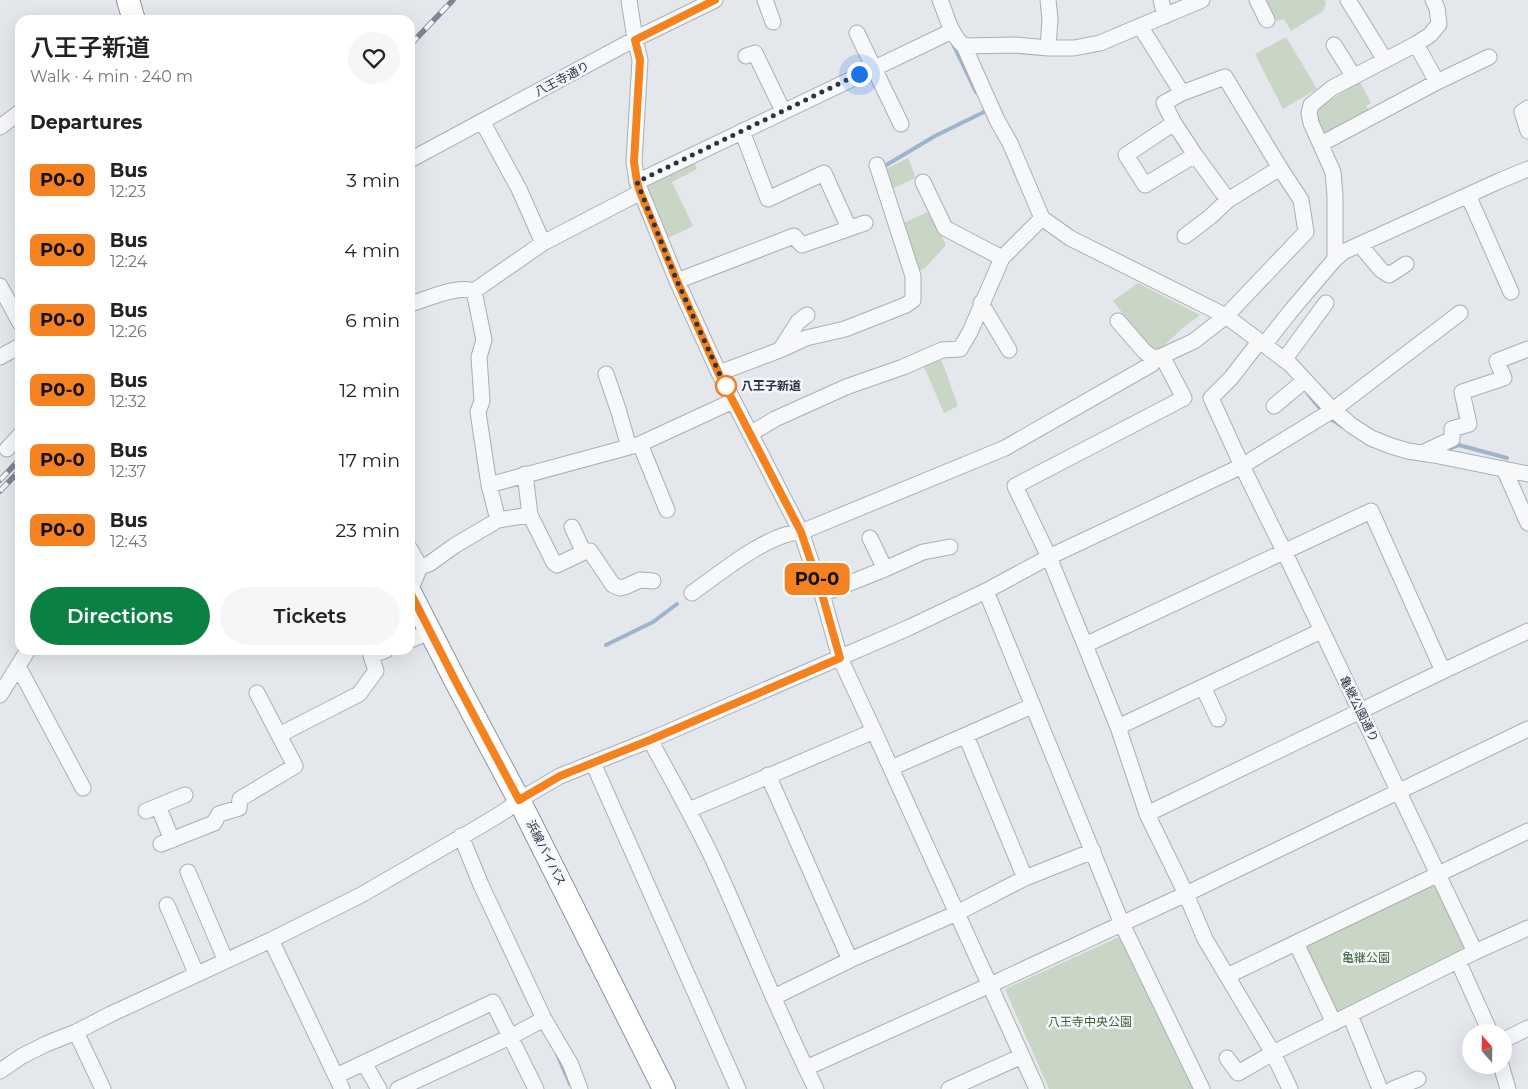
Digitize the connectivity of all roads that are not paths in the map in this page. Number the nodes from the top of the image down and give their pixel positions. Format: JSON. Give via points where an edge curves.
{"nodes":[{"id":1,"x":128,"y":0,"type":"edge"},
{"id":2,"x":629,"y":0,"type":"edge"},
{"id":3,"x":715,"y":0,"type":"edge"},
{"id":4,"x":764,"y":0,"type":"edge"},
{"id":5,"x":940,"y":0,"type":"edge"},
{"id":6,"x":1048,"y":0,"type":"edge"},
{"id":7,"x":1161,"y":0,"type":"edge"},
{"id":8,"x":1202,"y":0,"type":"edge"},
{"id":9,"x":1257,"y":0,"type":"edge"},
{"id":10,"x":1348,"y":0,"type":"edge"},
{"id":11,"x":1434,"y":0,"type":"edge"},
{"id":12,"x":132,"y":15,"type":"edge"},
{"id":13,"x":1165,"y":16,"type":"junction"},
{"id":14,"x":1267,"y":20,"type":"dead end"},
{"id":15,"x":773,"y":22,"type":"dead end"},
{"id":16,"x":1140,"y":26,"type":"junction"},
{"id":17,"x":952,"y":31,"type":"junction"},
{"id":18,"x":857,"y":33,"type":"dead end"},
{"id":19,"x":635,"y":40,"type":"junction"},
{"id":20,"x":1416,"y":44,"type":"junction"},
{"id":21,"x":1334,"y":45,"type":"dead end"},
{"id":22,"x":964,"y":46,"type":"junction"},
{"id":23,"x":1048,"y":48,"type":"junction"},
{"id":24,"x":746,"y":56,"type":"dead end"},
{"id":25,"x":1489,"y":57,"type":"dead end"},
{"id":26,"x":1385,"y":60,"type":"junction"},
{"id":27,"x":875,"y":67,"type":"junction"},
{"id":28,"x":1354,"y":77,"type":"junction"},
{"id":29,"x":1436,"y":82,"type":"junction"},
{"id":30,"x":1182,"y":93,"type":"junction"},
{"id":31,"x":1528,"y":108,"type":"edge"},
{"id":32,"x":783,"y":111,"type":"junction"},
{"id":33,"x":15,"y":116,"type":"edge"},
{"id":34,"x":482,"y":121,"type":"junction"},
{"id":35,"x":1174,"y":123,"type":"junction"},
{"id":36,"x":901,"y":124,"type":"dead end"},
{"id":37,"x":0,"y":127,"type":"edge"},
{"id":38,"x":742,"y":131,"type":"junction"},
{"id":39,"x":1528,"y":131,"type":"edge"},
{"id":40,"x":1321,"y":144,"type":"junction"},
{"id":41,"x":1195,"y":155,"type":"junction"},
{"id":42,"x":415,"y":157,"type":"edge"},
{"id":43,"x":877,"y":165,"type":"dead end"},
{"id":44,"x":1280,"y":168,"type":"junction"},
{"id":45,"x":1528,"y":169,"type":"edge"},
{"id":46,"x":923,"y":182,"type":"dead end"},
{"id":47,"x":639,"y":187,"type":"junction"},
{"id":48,"x":1468,"y":194,"type":"junction"},
{"id":49,"x":1228,"y":200,"type":"junction"},
{"id":50,"x":1042,"y":218,"type":"junction"},
{"id":51,"x":865,"y":223,"type":"dead end"},
{"id":52,"x":849,"y":228,"type":"junction"},
{"id":53,"x":1186,"y":236,"type":"dead end"},
{"id":54,"x":543,"y":242,"type":"junction"},
{"id":55,"x":1360,"y":245,"type":"junction"},
{"id":56,"x":1002,"y":258,"type":"junction"},
{"id":57,"x":1335,"y":259,"type":"junction"},
{"id":58,"x":1406,"y":264,"type":"dead end"},
{"id":59,"x":677,"y":281,"type":"junction"},
{"id":60,"x":0,"y":286,"type":"edge"},
{"id":61,"x":474,"y":291,"type":"junction"},
{"id":62,"x":1511,"y":292,"type":"dead end"},
{"id":63,"x":415,"y":302,"type":"edge"},
{"id":64,"x":981,"y":303,"type":"junction"},
{"id":65,"x":1326,"y":303,"type":"dead end"},
{"id":66,"x":1460,"y":313,"type":"dead end"},
{"id":67,"x":15,"y":314,"type":"edge"},
{"id":68,"x":807,"y":315,"type":"dead end"},
{"id":69,"x":1226,"y":316,"type":"junction"},
{"id":70,"x":1118,"y":321,"type":"dead end"},
{"id":71,"x":1259,"y":342,"type":"junction"},
{"id":72,"x":15,"y":349,"type":"edge"},
{"id":73,"x":1528,"y":349,"type":"edge"},
{"id":74,"x":780,"y":350,"type":"junction"},
{"id":75,"x":1009,"y":350,"type":"dead end"},
{"id":76,"x":0,"y":357,"type":"edge"},
{"id":77,"x":1158,"y":357,"type":"junction"},
{"id":78,"x":1284,"y":360,"type":"junction"},
{"id":79,"x":606,"y":374,"type":"dead end"},
{"id":80,"x":719,"y":374,"type":"junction"},
{"id":81,"x":1305,"y":380,"type":"junction"},
{"id":82,"x":1184,"y":398,"type":"junction"},
{"id":83,"x":1211,"y":398,"type":"junction"},
{"id":84,"x":733,"y":402,"type":"junction"},
{"id":85,"x":1274,"y":406,"type":"dead end"},
{"id":86,"x":1334,"y":410,"type":"junction"},
{"id":87,"x":750,"y":434,"type":"junction"},
{"id":88,"x":15,"y":439,"type":"edge"},
{"id":89,"x":634,"y":445,"type":"junction"},
{"id":90,"x":7,"y":448,"type":"dead end"},
{"id":91,"x":1422,"y":453,"type":"junction"},
{"id":92,"x":1242,"y":466,"type":"junction"},
{"id":93,"x":1504,"y":469,"type":"junction"},
{"id":94,"x":525,"y":474,"type":"junction"},
{"id":95,"x":1528,"y":474,"type":"edge"},
{"id":96,"x":489,"y":485,"type":"junction"},
{"id":97,"x":667,"y":510,"type":"dead end"},
{"id":98,"x":530,"y":515,"type":"junction"},
{"id":99,"x":498,"y":520,"type":"junction"},
{"id":100,"x":1528,"y":523,"type":"edge"},
{"id":101,"x":572,"y":527,"type":"dead end"},
{"id":102,"x":801,"y":532,"type":"junction"},
{"id":103,"x":870,"y":538,"type":"dead end"},
{"id":104,"x":950,"y":547,"type":"dead end"},
{"id":105,"x":1284,"y":551,"type":"junction"},
{"id":106,"x":584,"y":552,"type":"junction"},
{"id":107,"x":1049,"y":557,"type":"junction"},
{"id":108,"x":415,"y":558,"type":"edge"},
{"id":109,"x":420,"y":567,"type":"junction"},
{"id":110,"x":885,"y":569,"type":"junction"},
{"id":111,"x":415,"y":579,"type":"edge"},
{"id":112,"x":653,"y":581,"type":"dead end"},
{"id":113,"x":986,"y":591,"type":"junction"},
{"id":114,"x":692,"y":593,"type":"dead end"},
{"id":115,"x":822,"y":594,"type":"junction"},
{"id":116,"x":415,"y":614,"type":"edge"},
{"id":117,"x":1321,"y":631,"type":"junction"},
{"id":118,"x":1528,"y":631,"type":"edge"},
{"id":119,"x":420,"y":636,"type":"edge"},
{"id":120,"x":1085,"y":645,"type":"junction"},
{"id":121,"x":25,"y":655,"type":"edge"},
{"id":122,"x":374,"y":655,"type":"edge"},
{"id":123,"x":840,"y":658,"type":"junction"},
{"id":124,"x":18,"y":666,"type":"junction"},
{"id":125,"x":1443,"y":671,"type":"junction"},
{"id":126,"x":1203,"y":686,"type":"junction"},
{"id":127,"x":257,"y":693,"type":"dead end"},
{"id":128,"x":0,"y":695,"type":"edge"},
{"id":129,"x":1032,"y":706,"type":"junction"},
{"id":130,"x":1360,"y":710,"type":"junction"},
{"id":131,"x":1218,"y":719,"type":"dead end"},
{"id":132,"x":1118,"y":727,"type":"junction"},
{"id":133,"x":1528,"y":729,"type":"edge"},
{"id":134,"x":874,"y":731,"type":"junction"},
{"id":135,"x":279,"y":735,"type":"junction"},
{"id":136,"x":966,"y":736,"type":"junction"},
{"id":137,"x":650,"y":740,"type":"junction"},
{"id":138,"x":593,"y":763,"type":"junction"},
{"id":139,"x":890,"y":768,"type":"junction"},
{"id":140,"x":768,"y":775,"type":"junction"},
{"id":141,"x":83,"y":788,"type":"dead end"},
{"id":142,"x":1398,"y":791,"type":"junction"},
{"id":143,"x":185,"y":795,"type":"dead end"},
{"id":144,"x":519,"y":800,"type":"junction"},
{"id":145,"x":689,"y":810,"type":"junction"},
{"id":146,"x":1147,"y":814,"type":"junction"},
{"id":147,"x":1528,"y":831,"type":"edge"},
{"id":148,"x":461,"y":836,"type":"junction"},
{"id":149,"x":1093,"y":851,"type":"junction"},
{"id":150,"x":188,"y":872,"type":"dead end"},
{"id":151,"x":1438,"y":874,"type":"junction"},
{"id":152,"x":1025,"y":878,"type":"junction"},
{"id":153,"x":1186,"y":894,"type":"junction"},
{"id":154,"x":167,"y":905,"type":"dead end"},
{"id":155,"x":957,"y":913,"type":"junction"},
{"id":156,"x":1122,"y":924,"type":"junction"},
{"id":157,"x":1528,"y":928,"type":"edge"},
{"id":158,"x":271,"y":940,"type":"junction"},
{"id":159,"x":1296,"y":943,"type":"junction"},
{"id":160,"x":1474,"y":952,"type":"junction"},
{"id":161,"x":226,"y":959,"type":"junction"},
{"id":162,"x":850,"y":960,"type":"junction"},
{"id":163,"x":1458,"y":961,"type":"junction"},
{"id":164,"x":196,"y":973,"type":"junction"},
{"id":165,"x":1227,"y":976,"type":"junction"},
{"id":166,"x":990,"y":985,"type":"junction"},
{"id":167,"x":774,"y":997,"type":"junction"},
{"id":168,"x":1350,"y":1015,"type":"junction"},
{"id":169,"x":544,"y":1019,"type":"junction"},
{"id":170,"x":1334,"y":1023,"type":"junction"},
{"id":171,"x":1486,"y":1024,"type":"edge"},
{"id":172,"x":1528,"y":1028,"type":"edge"},
{"id":173,"x":76,"y":1032,"type":"junction"},
{"id":174,"x":1512,"y":1036,"type":"edge"},
{"id":175,"x":510,"y":1037,"type":"junction"},
{"id":176,"x":1273,"y":1053,"type":"junction"},
{"id":177,"x":1022,"y":1056,"type":"junction"},
{"id":178,"x":1227,"y":1058,"type":"dead end"},
{"id":179,"x":364,"y":1062,"type":"junction"},
{"id":180,"x":806,"y":1068,"type":"junction"},
{"id":181,"x":0,"y":1071,"type":"edge"},
{"id":182,"x":1504,"y":1074,"type":"edge"},
{"id":183,"x":1418,"y":1079,"type":"dead end"},
{"id":184,"x":339,"y":1082,"type":"edge"},
{"id":185,"x":103,"y":1089,"type":"edge"},
{"id":186,"x":379,"y":1089,"type":"edge"},
{"id":187,"x":398,"y":1089,"type":"edge"},
{"id":188,"x":536,"y":1089,"type":"edge"},
{"id":189,"x":580,"y":1089,"type":"edge"},
{"id":190,"x":664,"y":1089,"type":"edge"},
{"id":191,"x":738,"y":1089,"type":"edge"},
{"id":192,"x":816,"y":1089,"type":"edge"},
{"id":193,"x":949,"y":1089,"type":"edge"},
{"id":194,"x":1037,"y":1089,"type":"edge"},
{"id":195,"x":1202,"y":1089,"type":"edge"},
{"id":196,"x":1290,"y":1089,"type":"edge"},
{"id":197,"x":1380,"y":1089,"type":"edge"},
{"id":198,"x":1393,"y":1089,"type":"edge"},
{"id":199,"x":1508,"y":1089,"type":"edge"}],
"edges":[{"from":1,"to":12,"type":"highway"},
{"from":2,"to":19,"type":"street"},
{"from":3,"to":19,"type":"street","name":"八王寺通り"},
{"from":4,"to":15,"type":"street"},
{"from":5,"to":17,"type":"street"},
{"from":6,"to":23,"type":"street"},
{"from":7,"to":13,"type":"street"},
{"from":8,"to":13,"type":"street"},
{"from":9,"to":14,"type":"street"},
{"from":10,"to":26,"type":"street"},
{"from":11,"to":20,"type":"street","via":[[1439,24]]},
{"from":13,"to":16,"type":"street"},
{"from":16,"to":23,"type":"street","via":[[1100,42],[1074,48]]},
{"from":16,"to":30,"type":"street"},
{"from":17,"to":22,"type":"street"},
{"from":17,"to":27,"type":"street"},
{"from":18,"to":27,"type":"street"},
{"from":19,"to":34,"type":"street","name":"八王寺通り"},
{"from":19,"to":47,"type":"street","via":[[640,60],[634,162]]},
{"from":20,"to":26,"type":"street"},
{"from":20,"to":29,"type":"street"},
{"from":21,"to":28,"type":"street"},
{"from":22,"to":23,"type":"street"},
{"from":22,"to":50,"type":"street"},
{"from":24,"to":32,"type":"street","via":[[755,53]]},
{"from":25,"to":29,"type":"street"},
{"from":26,"to":28,"type":"street"},
{"from":27,"to":32,"type":"street"},
{"from":27,"to":36,"type":"street"},
{"from":28,"to":40,"type":"street","via":[[1332,88],[1311,105],[1311,123]]},
{"from":29,"to":40,"type":"street"},
{"from":30,"to":35,"type":"street","via":[[1164,103]]},
{"from":30,"to":44,"type":"street","via":[[1225,77]]},
{"from":31,"to":39,"type":"street","via":[[1522,112]]},
{"from":32,"to":38,"type":"street"},
{"from":33,"to":37,"type":"street"},
{"from":34,"to":42,"type":"street","name":"八王寺通り"},
{"from":34,"to":54,"type":"street"},
{"from":35,"to":41,"type":"street"},
{"from":35,"to":41,"type":"street","via":[[1126,155],[1145,186]]},
{"from":38,"to":47,"type":"street"},
{"from":38,"to":52,"type":"street","via":[[768,199],[824,173]]},
{"from":40,"to":57,"type":"street","via":[[1333,172]]},
{"from":41,"to":49,"type":"street"},
{"from":43,"to":74,"type":"street","via":[[912,276],[913,300],[845,329],[806,338]]},
{"from":44,"to":49,"type":"street"},
{"from":44,"to":69,"type":"street","via":[[1301,200],[1306,232]]},
{"from":45,"to":48,"type":"street"},
{"from":46,"to":56,"type":"street","via":[[945,228]]},
{"from":47,"to":54,"type":"street"},
{"from":47,"to":59,"type":"street"},
{"from":48,"to":55,"type":"street"},
{"from":48,"to":62,"type":"street"},
{"from":49,"to":53,"type":"street"},
{"from":50,"to":56,"type":"street"},
{"from":50,"to":69,"type":"street","via":[[1070,238]]},
{"from":51,"to":52,"type":"street"},
{"from":52,"to":59,"type":"street","via":[[802,245],[794,236]]},
{"from":54,"to":61,"type":"street"},
{"from":55,"to":57,"type":"street"},
{"from":55,"to":58,"type":"street","via":[[1389,275]]},
{"from":56,"to":64,"type":"street"},
{"from":57,"to":71,"type":"street","via":[[1268,340]]},
{"from":59,"to":80,"type":"street"},
{"from":60,"to":67,"type":"street"},
{"from":61,"to":63,"type":"street","via":[[455,290]]},
{"from":61,"to":96,"type":"street","via":[[484,340],[480,357],[482,401],[478,412]]},
{"from":64,"to":75,"type":"street"},
{"from":64,"to":87,"type":"street","via":[[960,349],[942,350],[846,387]]},
{"from":65,"to":78,"type":"street"},
{"from":66,"to":86,"type":"street"},
{"from":68,"to":74,"type":"street","via":[[798,322]]},
{"from":69,"to":71,"type":"street"},
{"from":69,"to":77,"type":"street","via":[[1194,341]]},
{"from":70,"to":77,"type":"street","via":[[1144,351]]},
{"from":71,"to":78,"type":"street"},
{"from":71,"to":83,"type":"street"},
{"from":72,"to":76,"type":"street"},
{"from":73,"to":91,"type":"street","via":[[1497,361],[1504,378],[1462,392],[1469,424],[1452,429],[1452,439]]},
{"from":74,"to":80,"type":"street"},
{"from":77,"to":82,"type":"street"},
{"from":77,"to":102,"type":"street","via":[[1152,364],[1004,448]]},
{"from":78,"to":81,"type":"street"},
{"from":79,"to":89,"type":"street"},
{"from":80,"to":84,"type":"street"},
{"from":81,"to":85,"type":"street"},
{"from":81,"to":86,"type":"street"},
{"from":82,"to":83,"type":"street"},
{"from":82,"to":107,"type":"street","via":[[1015,486]]},
{"from":83,"to":92,"type":"street","name":"亀継公園通り"},
{"from":84,"to":87,"type":"street"},
{"from":84,"to":89,"type":"street"},
{"from":86,"to":91,"type":"street","via":[[1371,438]]},
{"from":86,"to":92,"type":"street"},
{"from":87,"to":102,"type":"street"},
{"from":88,"to":90,"type":"street"},
{"from":89,"to":94,"type":"street"},
{"from":89,"to":97,"type":"street"},
{"from":91,"to":93,"type":"street"},
{"from":92,"to":105,"type":"street","name":"亀継公園通り"},
{"from":92,"to":107,"type":"street"},
{"from":93,"to":95,"type":"street"},
{"from":93,"to":100,"type":"street"},
{"from":94,"to":96,"type":"street"},
{"from":94,"to":98,"type":"street"},
{"from":96,"to":99,"type":"street"},
{"from":98,"to":99,"type":"street"},
{"from":98,"to":106,"type":"street","via":[[555,564]]},
{"from":99,"to":109,"type":"street"},
{"from":101,"to":106,"type":"street"},
{"from":102,"to":114,"type":"street","via":[[790,532],[750,552]]},
{"from":102,"to":115,"type":"street"},
{"from":103,"to":110,"type":"street"},
{"from":104,"to":110,"type":"street","via":[[923,552]]},
{"from":105,"to":117,"type":"street","name":"亀継公園通り"},
{"from":105,"to":120,"type":"street"},
{"from":105,"to":125,"type":"street","via":[[1371,511]]},
{"from":106,"to":112,"type":"street","via":[[590,552],[613,585],[620,588],[640,580]]},
{"from":107,"to":113,"type":"street"},
{"from":107,"to":120,"type":"street"},
{"from":108,"to":109,"type":"street"},
{"from":109,"to":111,"type":"street"},
{"from":110,"to":115,"type":"street"},
{"from":113,"to":123,"type":"street"},
{"from":113,"to":129,"type":"street"},
{"from":115,"to":123,"type":"street"},
{"from":116,"to":119,"type":"highway","name":"浜線バイパス"},
{"from":117,"to":126,"type":"street"},
{"from":117,"to":130,"type":"street","name":"亀継公園通り"},
{"from":118,"to":125,"type":"street"},
{"from":119,"to":144,"type":"highway","name":"浜線バイパス"},
{"from":120,"to":132,"type":"street"},
{"from":121,"to":124,"type":"street"},
{"from":122,"to":135,"type":"street","via":[[371,656],[376,671],[359,694]]},
{"from":123,"to":134,"type":"street"},
{"from":123,"to":137,"type":"street"},
{"from":124,"to":128,"type":"street"},
{"from":124,"to":141,"type":"street"},
{"from":125,"to":130,"type":"street"},
{"from":126,"to":131,"type":"street"},
{"from":126,"to":132,"type":"street"},
{"from":127,"to":135,"type":"street"},
{"from":129,"to":136,"type":"street"},
{"from":129,"to":149,"type":"street"},
{"from":130,"to":142,"type":"street","name":"亀継公園通り"},
{"from":130,"to":146,"type":"street"},
{"from":132,"to":146,"type":"street"},
{"from":133,"to":142,"type":"street"},
{"from":134,"to":139,"type":"street"},
{"from":134,"to":140,"type":"street"},
{"from":135,"to":143,"type":"street","via":[[295,766],[240,799],[239,808],[220,814],[214,823],[167,842],[152,809]]},
{"from":136,"to":139,"type":"street"},
{"from":136,"to":152,"type":"street"},
{"from":137,"to":138,"type":"street"},
{"from":137,"to":145,"type":"street"},
{"from":138,"to":144,"type":"street","via":[[560,776]]},
{"from":138,"to":191,"type":"street"},
{"from":139,"to":155,"type":"street"},
{"from":140,"to":145,"type":"street"},
{"from":140,"to":162,"type":"street"},
{"from":142,"to":151,"type":"street","name":"亀継公園通り"},
{"from":142,"to":153,"type":"street"},
{"from":144,"to":148,"type":"street"},
{"from":144,"to":190,"type":"highway","name":"浜線バイパス"},
{"from":145,"to":167,"type":"street"},
{"from":146,"to":153,"type":"street"},
{"from":147,"to":151,"type":"street"},
{"from":148,"to":158,"type":"street","via":[[361,895]]},
{"from":148,"to":169,"type":"street"},
{"from":149,"to":152,"type":"street"},
{"from":149,"to":156,"type":"street"},
{"from":150,"to":161,"type":"street"},
{"from":151,"to":159,"type":"street"},
{"from":151,"to":160,"type":"street","name":"亀継公園通り"},
{"from":152,"to":155,"type":"street"},
{"from":153,"to":156,"type":"street"},
{"from":153,"to":165,"type":"street","via":[[1205,939]]},
{"from":154,"to":164,"type":"street"},
{"from":155,"to":162,"type":"street"},
{"from":155,"to":166,"type":"street"},
{"from":156,"to":166,"type":"street"},
{"from":156,"to":195,"type":"street"},
{"from":157,"to":160,"type":"street"},
{"from":158,"to":161,"type":"street"},
{"from":158,"to":184,"type":"street"},
{"from":159,"to":165,"type":"street"},
{"from":159,"to":170,"type":"street"},
{"from":160,"to":163,"type":"street"},
{"from":161,"to":164,"type":"street"},
{"from":162,"to":167,"type":"street"},
{"from":163,"to":168,"type":"street"},
{"from":163,"to":171,"type":"street"},
{"from":164,"to":173,"type":"street"},
{"from":165,"to":176,"type":"street"},
{"from":166,"to":177,"type":"street"},
{"from":166,"to":180,"type":"street"},
{"from":167,"to":180,"type":"street"},
{"from":168,"to":170,"type":"street"},
{"from":168,"to":197,"type":"street"},
{"from":169,"to":175,"type":"street"},
{"from":169,"to":189,"type":"street","via":[[570,1063]]},
{"from":170,"to":176,"type":"street"},
{"from":172,"to":174,"type":"street"},
{"from":173,"to":181,"type":"street","via":[[22,1056]]},
{"from":173,"to":185,"type":"street"},
{"from":175,"to":179,"type":"street","via":[[493,1002]]},
{"from":175,"to":187,"type":"street"},
{"from":175,"to":188,"type":"street"},
{"from":176,"to":178,"type":"street","via":[[1238,1073]]},
{"from":176,"to":196,"type":"street"},
{"from":177,"to":193,"type":"street"},
{"from":177,"to":194,"type":"street"},
{"from":179,"to":184,"type":"street"},
{"from":179,"to":186,"type":"street"},
{"from":180,"to":192,"type":"street"},
{"from":182,"to":199,"type":"street"},
{"from":183,"to":198,"type":"street"}]}
